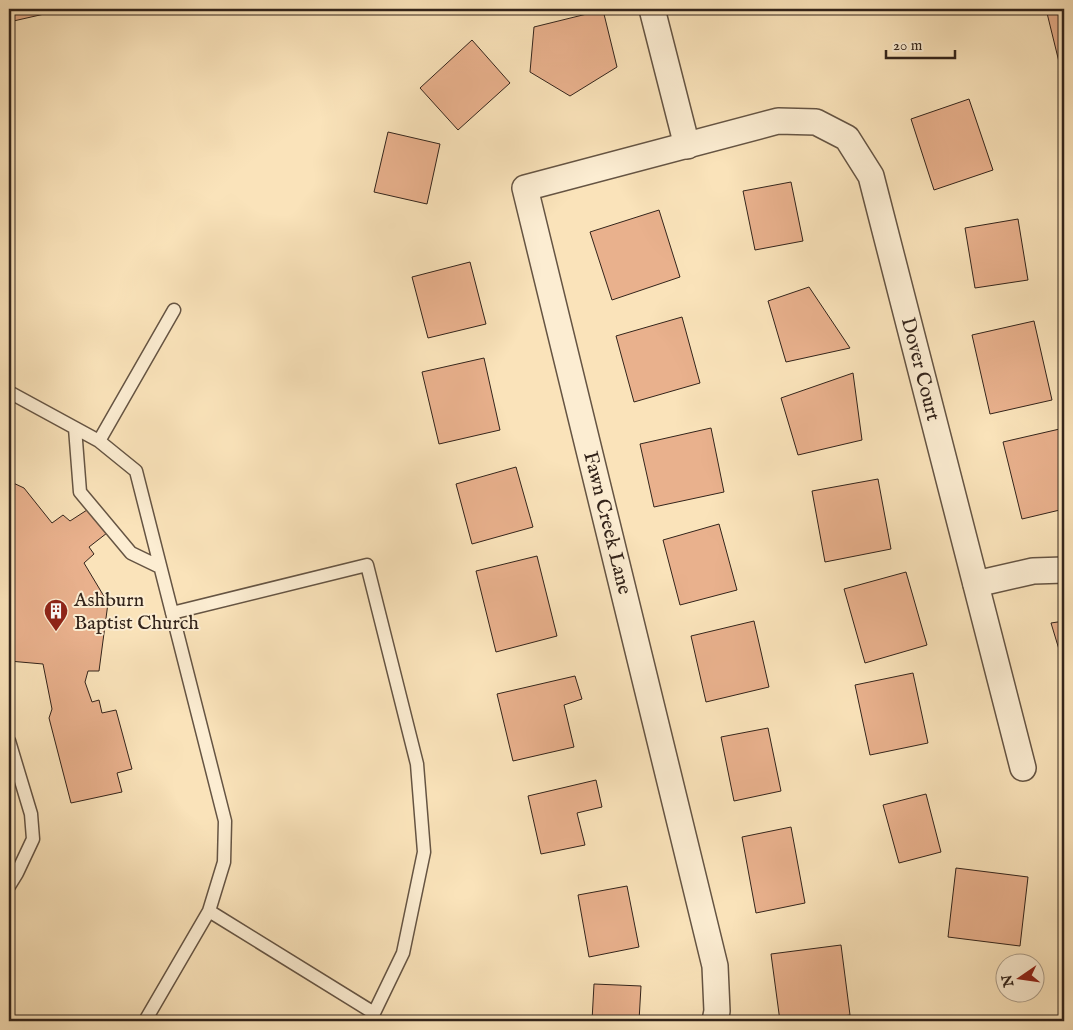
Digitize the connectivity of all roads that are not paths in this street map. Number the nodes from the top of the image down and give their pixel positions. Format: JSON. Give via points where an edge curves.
{"nodes":[{"id":1,"x":652,"y":9,"type":"edge"},
{"id":2,"x":687,"y":146,"type":"junction"},
{"id":3,"x":174,"y":310,"type":"dead end"},
{"id":4,"x":9,"y":392,"type":"edge"},
{"id":5,"x":75,"y":428,"type":"junction"},
{"id":6,"x":99,"y":440,"type":"junction"},
{"id":7,"x":160,"y":567,"type":"junction"},
{"id":8,"x":1064,"y":570,"type":"edge"},
{"id":9,"x":976,"y":584,"type":"junction"},
{"id":10,"x":172,"y":613,"type":"junction"},
{"id":11,"x":9,"y":741,"type":"edge"},
{"id":12,"x":1023,"y":768,"type":"dead end"},
{"id":13,"x":9,"y":886,"type":"edge"},
{"id":14,"x":209,"y":911,"type":"junction"},
{"id":15,"x":145,"y":1021,"type":"edge"},
{"id":16,"x":715,"y":1021,"type":"edge"}],
"edges":[{"from":1,"to":2,"type":"street"},
{"from":2,"to":9,"type":"street","name":"Dover Court","via":[[778,121],[816,122],[847,138],[871,176]]},
{"from":2,"to":16,"type":"street","name":"Fawn Creek Lane","via":[[525,188],[716,966]]},
{"from":3,"to":6,"type":"lane"},
{"from":4,"to":5,"type":"lane"},
{"from":5,"to":6,"type":"lane"},
{"from":5,"to":7,"type":"lane","via":[[80,492],[131,553]]},
{"from":6,"to":7,"type":"lane","via":[[136,471]]},
{"from":7,"to":10,"type":"lane"},
{"from":8,"to":9,"type":"street","via":[[1033,571]]},
{"from":9,"to":12,"type":"street","name":"Dover Court"},
{"from":10,"to":14,"type":"lane","via":[[224,821],[224,862]]},
{"from":10,"to":14,"type":"lane","via":[[367,565],[417,764],[424,852],[403,953],[374,1012]]},
{"from":11,"to":13,"type":"lane","via":[[30,814],[32,839]]},
{"from":14,"to":15,"type":"lane"}]}
